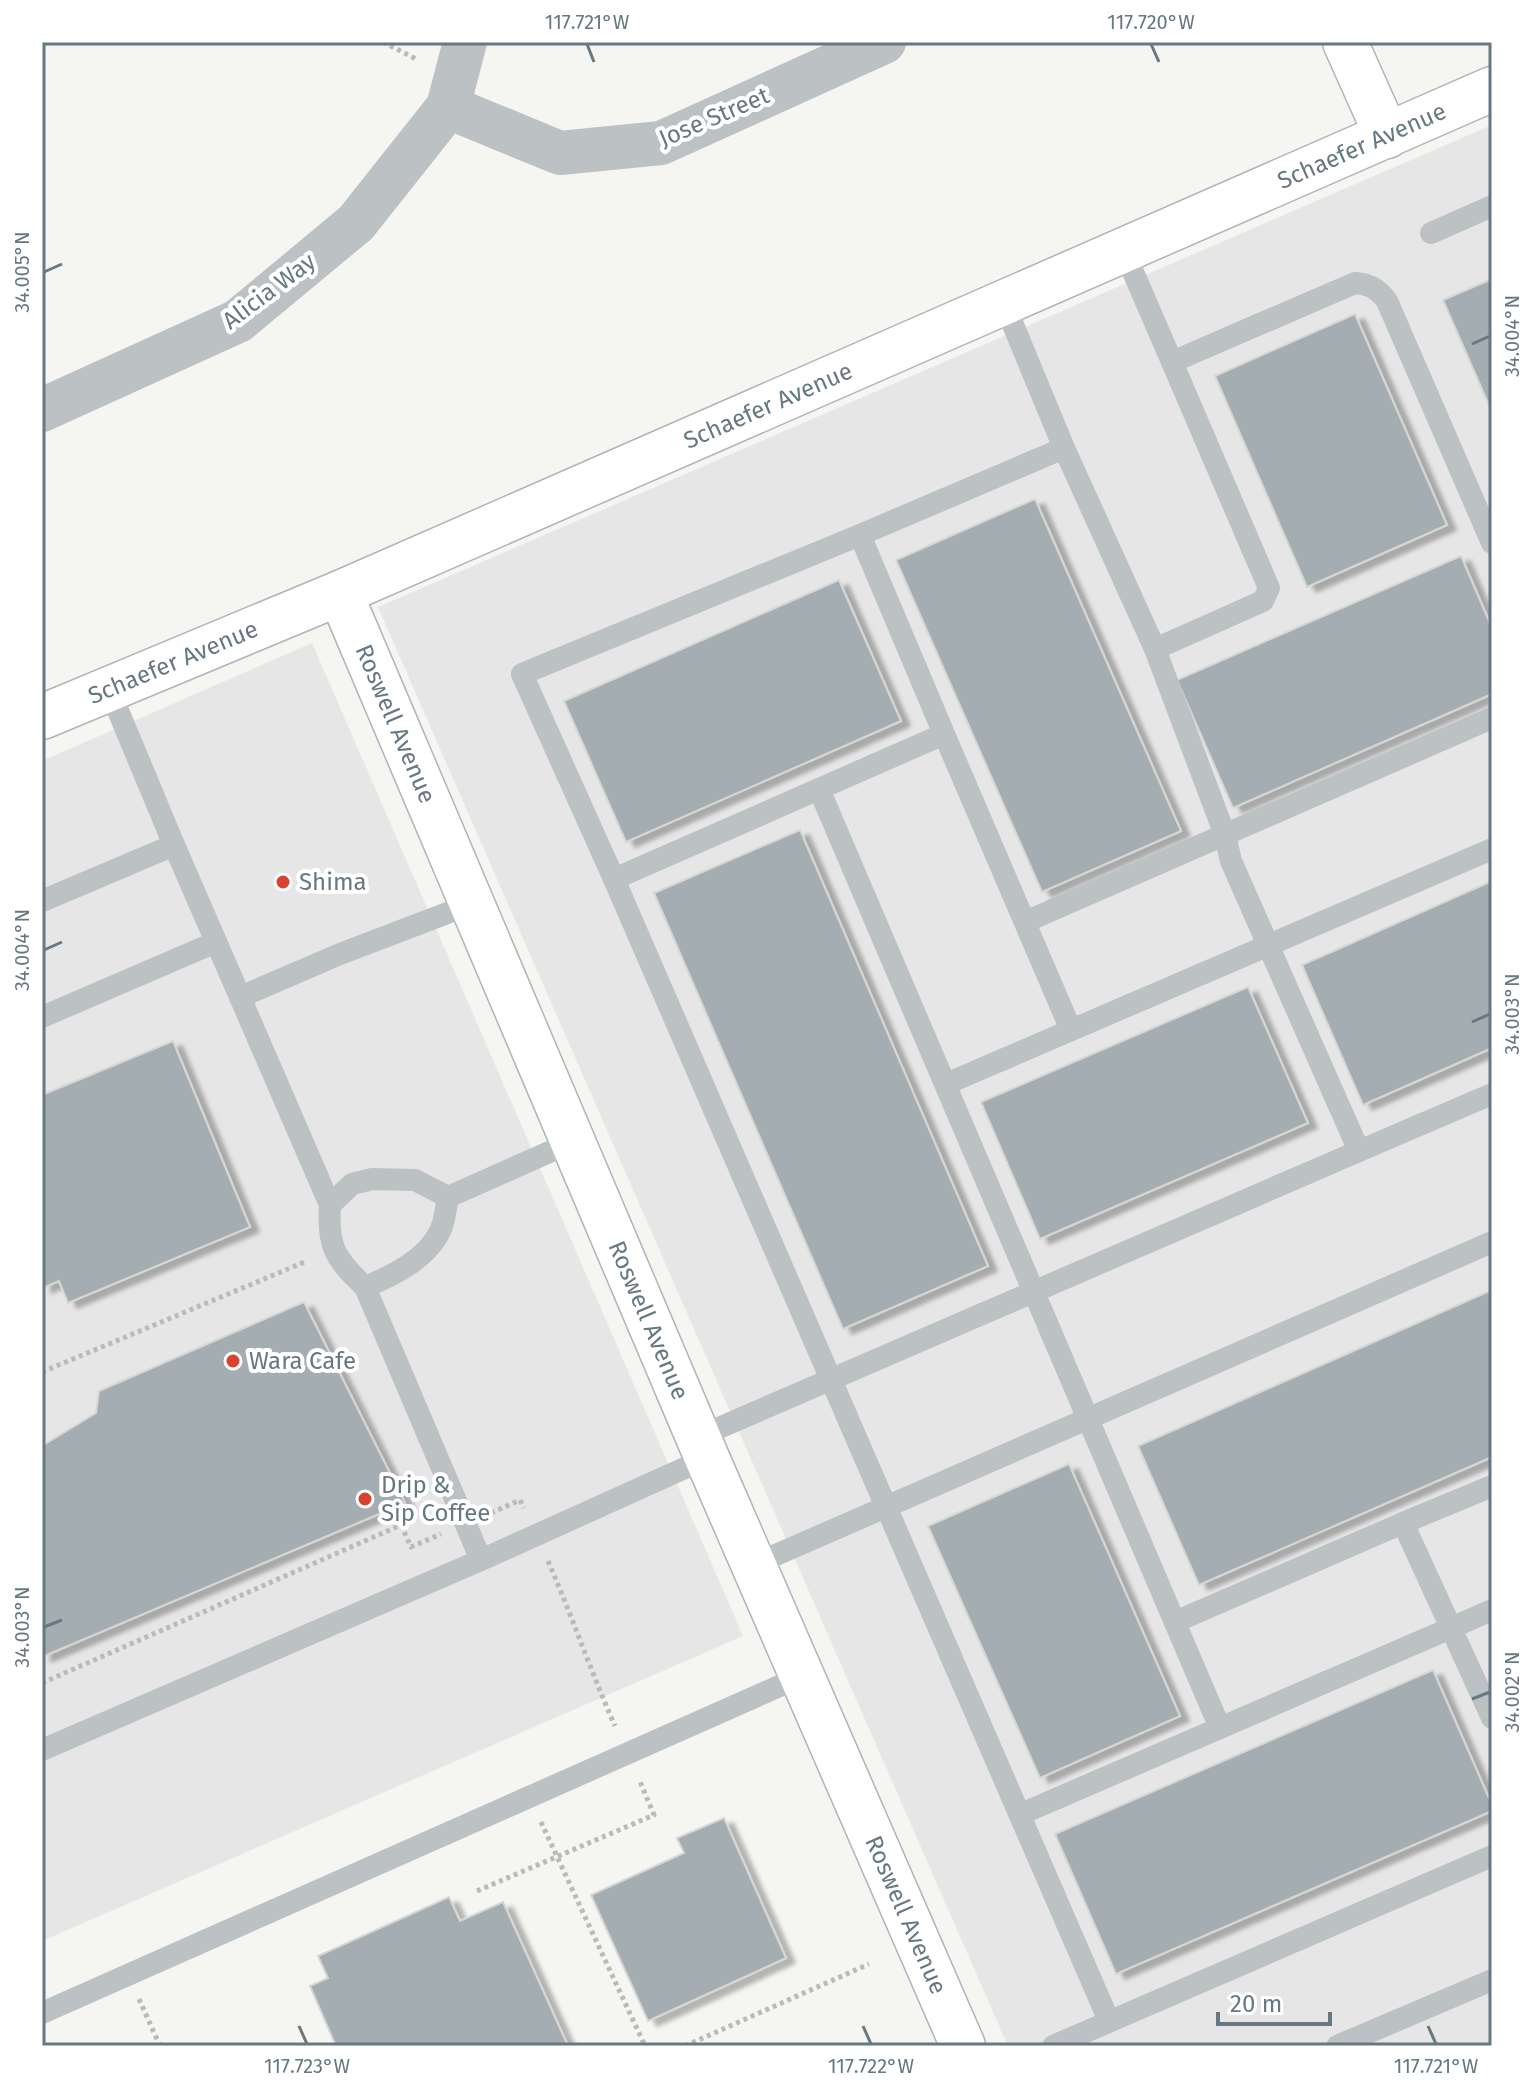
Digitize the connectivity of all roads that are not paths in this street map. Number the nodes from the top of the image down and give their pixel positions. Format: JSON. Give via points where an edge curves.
{"nodes":[{"id":1,"x":465,"y":42,"type":"edge"},
{"id":2,"x":884,"y":42,"type":"edge"},
{"id":3,"x":1345,"y":42,"type":"edge"},
{"id":4,"x":1492,"y":89,"type":"edge"},
{"id":5,"x":448,"y":107,"type":"junction"},
{"id":6,"x":1387,"y":136,"type":"junction"},
{"id":7,"x":1492,"y":206,"type":"edge"},
{"id":8,"x":1431,"y":233,"type":"dead end"},
{"id":9,"x":1124,"y":251,"type":"junction"},
{"id":10,"x":1004,"y":303,"type":"junction"},
{"id":11,"x":1172,"y":362,"type":"junction"},
{"id":12,"x":42,"y":410,"type":"edge"},
{"id":13,"x":1064,"y":448,"type":"junction"},
{"id":14,"x":860,"y":535,"type":"junction"},
{"id":15,"x":1492,"y":543,"type":"edge"},
{"id":16,"x":340,"y":593,"type":"junction"},
{"id":17,"x":1155,"y":649,"type":"junction"},
{"id":18,"x":109,"y":689,"type":"junction"},
{"id":19,"x":42,"y":717,"type":"edge"},
{"id":20,"x":1492,"y":718,"type":"edge"},
{"id":21,"x":944,"y":734,"type":"junction"},
{"id":22,"x":819,"y":789,"type":"junction"},
{"id":23,"x":1225,"y":835,"type":"junction"},
{"id":24,"x":174,"y":845,"type":"junction"},
{"id":25,"x":1492,"y":849,"type":"edge"},
{"id":26,"x":614,"y":879,"type":"junction"},
{"id":27,"x":42,"y":901,"type":"edge"},
{"id":28,"x":471,"y":904,"type":"junction"},
{"id":29,"x":1025,"y":922,"type":"junction"},
{"id":30,"x":216,"y":942,"type":"junction"},
{"id":31,"x":1267,"y":946,"type":"junction"},
{"id":32,"x":240,"y":997,"type":"junction"},
{"id":33,"x":42,"y":1017,"type":"edge"},
{"id":34,"x":1071,"y":1030,"type":"junction"},
{"id":35,"x":946,"y":1084,"type":"junction"},
{"id":36,"x":1492,"y":1094,"type":"edge"},
{"id":37,"x":572,"y":1142,"type":"junction"},
{"id":38,"x":1359,"y":1151,"type":"junction"},
{"id":39,"x":448,"y":1197,"type":"junction"},
{"id":40,"x":330,"y":1205,"type":"junction"},
{"id":41,"x":1492,"y":1242,"type":"edge"},
{"id":42,"x":365,"y":1287,"type":"junction"},
{"id":43,"x":1032,"y":1293,"type":"junction"},
{"id":44,"x":832,"y":1379,"type":"junction"},
{"id":45,"x":1087,"y":1418,"type":"junction"},
{"id":46,"x":702,"y":1447,"type":"junction"},
{"id":47,"x":1492,"y":1486,"type":"edge"},
{"id":48,"x":886,"y":1505,"type":"junction"},
{"id":49,"x":1403,"y":1523,"type":"junction"},
{"id":50,"x":481,"y":1560,"type":"junction"},
{"id":51,"x":753,"y":1565,"type":"junction"},
{"id":52,"x":1492,"y":1610,"type":"edge"},
{"id":53,"x":1175,"y":1622,"type":"junction"},
{"id":54,"x":1451,"y":1628,"type":"junction"},
{"id":55,"x":802,"y":1676,"type":"junction"},
{"id":56,"x":1492,"y":1718,"type":"edge"},
{"id":57,"x":1220,"y":1728,"type":"junction"},
{"id":58,"x":42,"y":1750,"type":"edge"},
{"id":59,"x":1021,"y":1814,"type":"junction"},
{"id":60,"x":1492,"y":1856,"type":"edge"},
{"id":61,"x":1492,"y":1980,"type":"edge"},
{"id":62,"x":42,"y":2013,"type":"edge"},
{"id":63,"x":1109,"y":2021,"type":"junction"},
{"id":64,"x":963,"y":2046,"type":"edge"},
{"id":65,"x":1053,"y":2046,"type":"edge"},
{"id":66,"x":1337,"y":2046,"type":"edge"}],
"edges":[{"from":1,"to":5,"type":"street"},
{"from":2,"to":5,"type":"street","name":"Jose Street","via":[[661,143],[560,153]]},
{"from":3,"to":6,"type":"street"},
{"from":4,"to":6,"type":"street","name":"Schaefer Avenue"},
{"from":5,"to":12,"type":"street","name":"Alicia Way","via":[[356,223],[238,321]]},
{"from":6,"to":9,"type":"street","name":"Schaefer Avenue"},
{"from":7,"to":8,"type":"lane"},
{"from":9,"to":10,"type":"street","name":"Schaefer Avenue"},
{"from":9,"to":11,"type":"lane"},
{"from":10,"to":13,"type":"lane"},
{"from":10,"to":16,"type":"street","name":"Schaefer Avenue"},
{"from":11,"to":15,"type":"lane","via":[[1355,283],[1366,283],[1387,301]]},
{"from":11,"to":17,"type":"lane","via":[[1269,588],[1263,601]]},
{"from":13,"to":14,"type":"lane"},
{"from":13,"to":17,"type":"lane"},
{"from":14,"to":21,"type":"lane"},
{"from":14,"to":26,"type":"lane","via":[[522,674]]},
{"from":16,"to":18,"type":"street","name":"Schaefer Avenue"},
{"from":16,"to":28,"type":"street","name":"Roswell Avenue"},
{"from":17,"to":23,"type":"lane"},
{"from":18,"to":19,"type":"street","name":"Schaefer Avenue"},
{"from":18,"to":24,"type":"lane"},
{"from":20,"to":23,"type":"lane"},
{"from":21,"to":22,"type":"lane"},
{"from":21,"to":29,"type":"lane"},
{"from":22,"to":26,"type":"lane"},
{"from":22,"to":35,"type":"lane"},
{"from":23,"to":29,"type":"lane"},
{"from":23,"to":31,"type":"lane"},
{"from":24,"to":27,"type":"lane"},
{"from":24,"to":30,"type":"lane"},
{"from":25,"to":31,"type":"lane"},
{"from":26,"to":44,"type":"lane"},
{"from":28,"to":32,"type":"lane"},
{"from":28,"to":37,"type":"street","name":"Roswell Avenue"},
{"from":29,"to":34,"type":"lane"},
{"from":30,"to":32,"type":"lane"},
{"from":30,"to":33,"type":"lane"},
{"from":31,"to":34,"type":"lane"},
{"from":31,"to":38,"type":"lane"},
{"from":32,"to":40,"type":"lane"},
{"from":34,"to":35,"type":"lane"},
{"from":35,"to":43,"type":"lane"},
{"from":36,"to":38,"type":"lane"},
{"from":37,"to":39,"type":"lane"},
{"from":37,"to":46,"type":"street","name":"Roswell Avenue"},
{"from":38,"to":43,"type":"lane"},
{"from":39,"to":40,"type":"lane","via":[[415,1180],[372,1179],[352,1184]]},
{"from":39,"to":42,"type":"lane","via":[[440,1231],[418,1257]]},
{"from":40,"to":42,"type":"lane","via":[[328,1234],[343,1267]]},
{"from":41,"to":45,"type":"lane"},
{"from":42,"to":50,"type":"lane"},
{"from":43,"to":44,"type":"lane"},
{"from":43,"to":45,"type":"lane"},
{"from":44,"to":46,"type":"lane"},
{"from":44,"to":48,"type":"lane"},
{"from":45,"to":48,"type":"lane"},
{"from":45,"to":53,"type":"lane"},
{"from":46,"to":50,"type":"lane"},
{"from":46,"to":51,"type":"street","name":"Roswell Avenue"},
{"from":47,"to":49,"type":"lane"},
{"from":48,"to":51,"type":"lane"},
{"from":48,"to":59,"type":"lane"},
{"from":49,"to":53,"type":"lane"},
{"from":49,"to":54,"type":"lane"},
{"from":50,"to":58,"type":"lane"},
{"from":51,"to":55,"type":"street","name":"Roswell Avenue"},
{"from":52,"to":54,"type":"lane"},
{"from":53,"to":57,"type":"lane"},
{"from":54,"to":56,"type":"lane"},
{"from":54,"to":57,"type":"lane"},
{"from":55,"to":62,"type":"lane"},
{"from":55,"to":64,"type":"street","name":"Roswell Avenue"},
{"from":57,"to":59,"type":"lane"},
{"from":59,"to":63,"type":"lane"},
{"from":60,"to":63,"type":"lane"},
{"from":61,"to":66,"type":"lane"},
{"from":63,"to":65,"type":"lane"}]}
